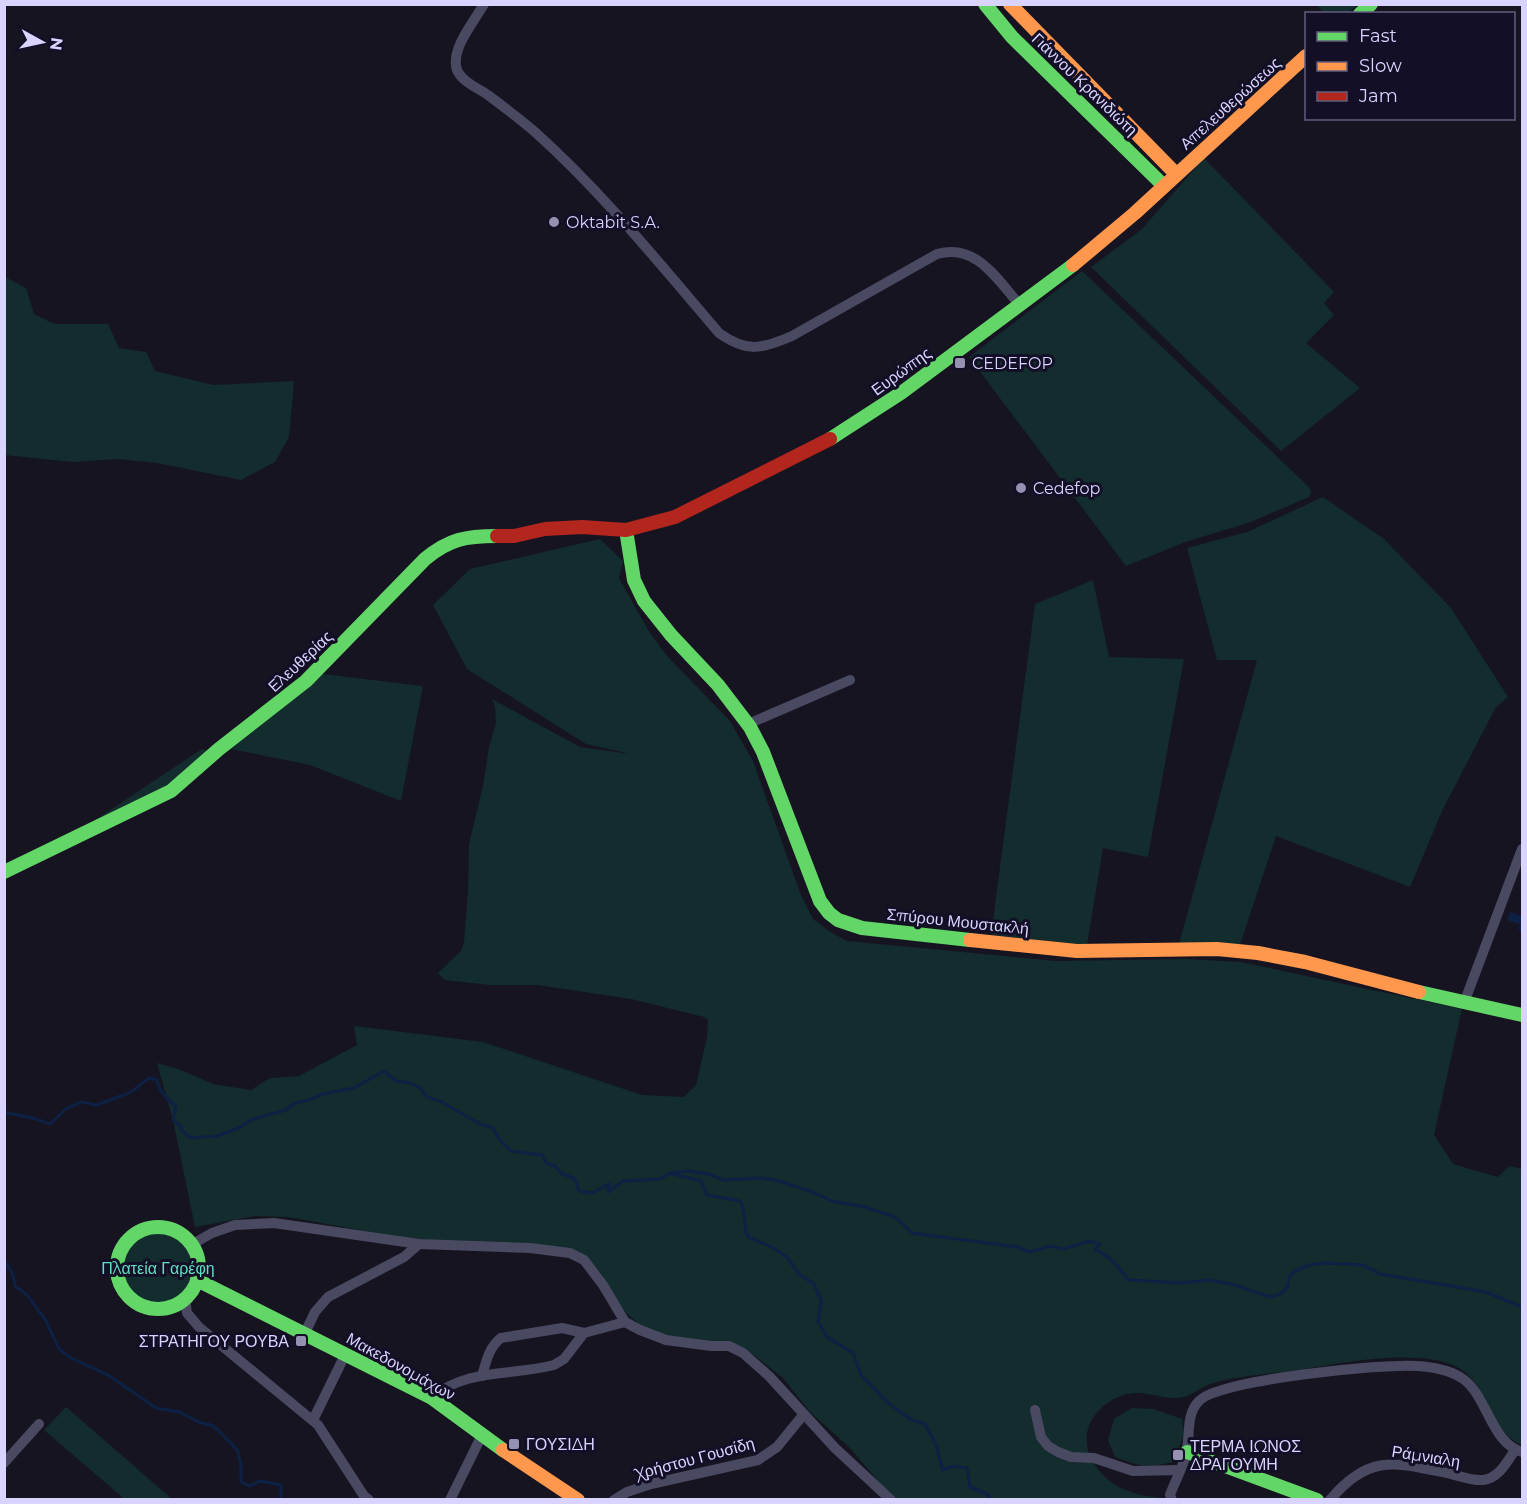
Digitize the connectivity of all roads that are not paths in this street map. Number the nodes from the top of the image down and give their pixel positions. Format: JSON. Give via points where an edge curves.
{"nodes":[{"id":1,"x":484,"y":4,"type":"edge"},
{"id":2,"x":985,"y":4,"type":"edge"},
{"id":3,"x":1010,"y":4,"type":"edge"},
{"id":4,"x":1305,"y":57,"type":"edge"},
{"id":5,"x":1176,"y":174,"type":"junction"},
{"id":6,"x":1164,"y":186,"type":"junction"},
{"id":7,"x":1019,"y":304,"type":"junction"},
{"id":8,"x":626,"y":530,"type":"junction"},
{"id":9,"x":850,"y":680,"type":"dead end"},
{"id":10,"x":748,"y":724,"type":"junction"},
{"id":11,"x":1522,"y":849,"type":"edge"},
{"id":12,"x":4,"y":872,"type":"edge"},
{"id":13,"x":1464,"y":1003,"type":"junction"},
{"id":14,"x":1522,"y":1015,"type":"edge"},
{"id":15,"x":419,"y":1244,"type":"junction"},
{"id":16,"x":191,"y":1245,"type":"junction"},
{"id":17,"x":197,"y":1280,"type":"junction"},
{"id":18,"x":184,"y":1299,"type":"junction"},
{"id":19,"x":625,"y":1322,"type":"junction"},
{"id":20,"x":305,"y":1333,"type":"junction"},
{"id":21,"x":584,"y":1333,"type":"junction"},
{"id":22,"x":346,"y":1353,"type":"junction"},
{"id":23,"x":482,"y":1376,"type":"junction"},
{"id":24,"x":432,"y":1398,"type":"junction"},
{"id":25,"x":1035,"y":1410,"type":"dead end"},
{"id":26,"x":804,"y":1414,"type":"junction"},
{"id":27,"x":313,"y":1420,"type":"junction"},
{"id":28,"x":39,"y":1424,"type":"dead end"},
{"id":29,"x":482,"y":1435,"type":"junction"},
{"id":30,"x":1519,"y":1451,"type":"edge"},
{"id":31,"x":1187,"y":1452,"type":"junction"},
{"id":32,"x":4,"y":1463,"type":"edge"},
{"id":33,"x":1180,"y":1470,"type":"junction"},
{"id":34,"x":369,"y":1500,"type":"edge"},
{"id":35,"x":450,"y":1500,"type":"edge"},
{"id":36,"x":578,"y":1500,"type":"edge"},
{"id":37,"x":614,"y":1500,"type":"edge"},
{"id":38,"x":889,"y":1500,"type":"edge"},
{"id":39,"x":1172,"y":1500,"type":"edge"},
{"id":40,"x":1317,"y":1500,"type":"edge"},
{"id":41,"x":1330,"y":1500,"type":"edge"}],
"edges":[{"from":1,"to":7,"type":"street","via":[[456,54],[459,74],[534,131],[583,179],[731,342],[752,349],[776,343],[949,251],[977,258]]},
{"from":2,"to":6,"type":"street","name":"Γιάννου Κρανιδιώτη","via":[[1012,37]]},
{"from":3,"to":5,"type":"street","name":"Γιάννου Κρανιδιώτη"},
{"from":4,"to":5,"type":"street","name":"Απελευθερώσεως"},
{"from":5,"to":6,"type":"street","name":"Απελευθερώσεως"},
{"from":6,"to":7,"type":"street","name":"Ευρώπης","via":[[1079,260]]},
{"from":7,"to":8,"type":"street","name":"Ευρώπης","via":[[842,433],[675,518]]},
{"from":8,"to":10,"type":"street","name":"Σπύρου Μουστακλή","via":[[634,580],[644,601]]},
{"from":8,"to":12,"type":"street","name":"Ελευθερίας","via":[[545,529],[514,536],[477,536],[440,547],[306,681],[171,791]]},
{"from":9,"to":10,"type":"street"},
{"from":10,"to":13,"type":"street","name":"Σπύρου Μουστακλή","via":[[763,752],[820,901],[836,920],[862,928],[1077,951],[1207,949],[1258,953]]},
{"from":11,"to":13,"type":"street"},
{"from":13,"to":14,"type":"street","name":"Σπύρου Μουστακλή"},
{"from":15,"to":16,"type":"street","via":[[263,1223],[225,1228]]},
{"from":15,"to":19,"type":"street","via":[[570,1253],[584,1260]]},
{"from":15,"to":20,"type":"street","via":[[404,1257],[328,1297]]},
{"from":16,"to":17,"type":"street","via":[[198,1262]]},
{"from":16,"to":18,"type":"street","via":[[175,1231],[148,1229],[130,1238],[118,1264],[125,1292],[139,1304],[158,1309]]},
{"from":17,"to":18,"type":"street"},
{"from":17,"to":20,"type":"street","name":"Μακεδονομάχων"},
{"from":18,"to":27,"type":"street","via":[[199,1327]]},
{"from":19,"to":21,"type":"street"},
{"from":19,"to":26,"type":"street","via":[[666,1340],[729,1346],[743,1353]]},
{"from":20,"to":22,"type":"street","name":"Μακεδονομάχων"},
{"from":21,"to":23,"type":"street","via":[[564,1359],[554,1365]]},
{"from":21,"to":23,"type":"street","via":[[562,1328],[501,1338],[489,1352]]},
{"from":22,"to":24,"type":"street","name":"Μακεδονομάχων"},
{"from":22,"to":27,"type":"street"},
{"from":23,"to":24,"type":"street","via":[[450,1385]]},
{"from":24,"to":29,"type":"street","name":"Μακεδονομάχων"},
{"from":25,"to":33,"type":"street","via":[[1041,1437],[1058,1452],[1094,1458],[1133,1471]]},
{"from":26,"to":37,"type":"street","name":"Χρήστου Γουσίδη","via":[[777,1447],[758,1460],[651,1484]]},
{"from":26,"to":38,"type":"street"},
{"from":27,"to":34,"type":"street"},
{"from":28,"to":32,"type":"street"},
{"from":29,"to":35,"type":"street"},
{"from":29,"to":36,"type":"street","name":"Μακεδονομάχων"},
{"from":30,"to":31,"type":"street","via":[[1488,1418],[1463,1378],[1446,1370],[1416,1365],[1308,1374],[1205,1395],[1191,1416]]},
{"from":30,"to":41,"type":"street","name":"Ράμνιαλη","via":[[1501,1472],[1483,1480],[1386,1463],[1344,1483]]},
{"from":31,"to":33,"type":"street"},
{"from":31,"to":40,"type":"street"},
{"from":33,"to":39,"type":"street","via":[[1170,1495]]}]}
